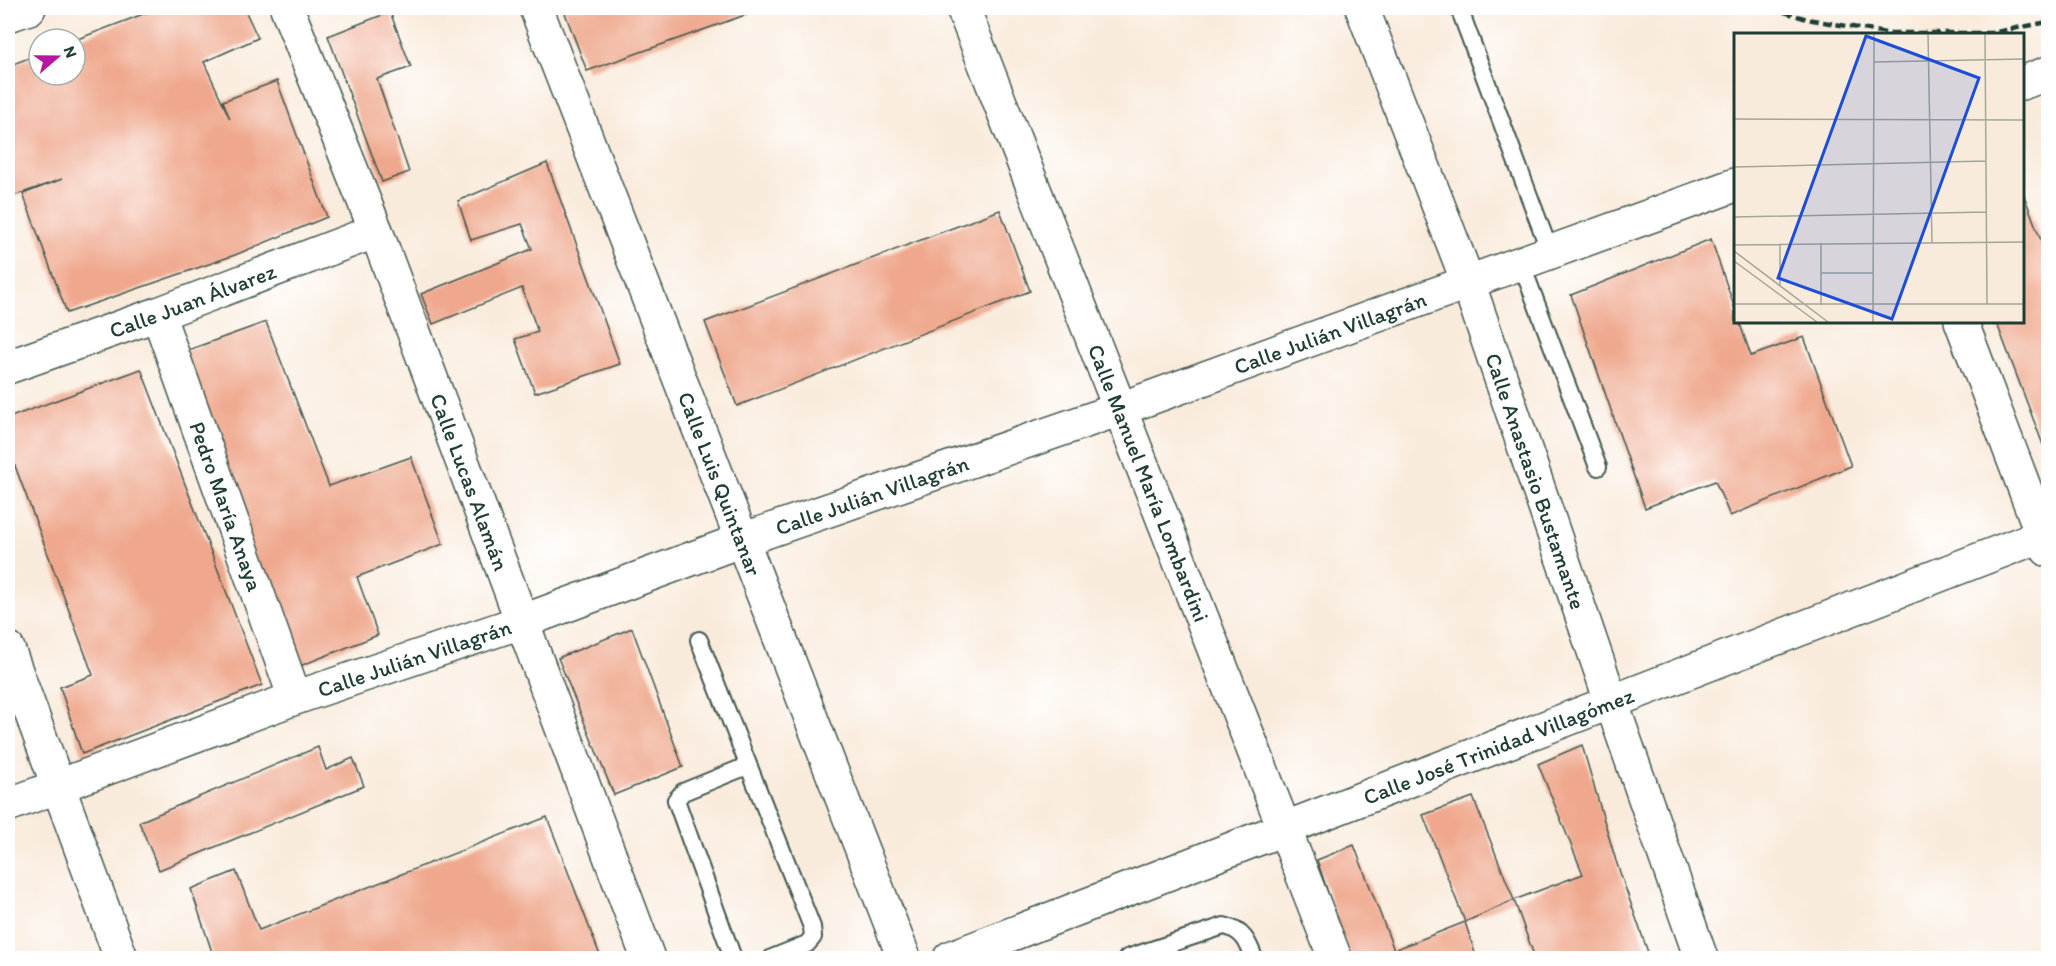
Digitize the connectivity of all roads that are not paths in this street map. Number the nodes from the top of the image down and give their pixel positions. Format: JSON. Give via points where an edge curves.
{"nodes":[{"id":1,"x":29,"y":8,"type":"edge"},
{"id":2,"x":287,"y":8,"type":"edge"},
{"id":3,"x":536,"y":8,"type":"edge"},
{"id":4,"x":963,"y":8,"type":"edge"},
{"id":5,"x":1362,"y":8,"type":"edge"},
{"id":6,"x":1459,"y":8,"type":"edge"},
{"id":7,"x":8,"y":15,"type":"edge"},
{"id":8,"x":2049,"y":73,"type":"edge"},
{"id":9,"x":2023,"y":83,"type":"edge"},
{"id":10,"x":1734,"y":185,"type":"edge"},
{"id":11,"x":376,"y":231,"type":"junction"},
{"id":12,"x":1535,"y":258,"type":"junction"},
{"id":13,"x":1468,"y":282,"type":"junction"},
{"id":14,"x":158,"y":314,"type":"junction"},
{"id":15,"x":1960,"y":322,"type":"edge"},
{"id":16,"x":8,"y":367,"type":"edge"},
{"id":17,"x":1120,"y":409,"type":"junction"},
{"id":18,"x":1598,"y":467,"type":"dead end"},
{"id":19,"x":2047,"y":539,"type":"edge"},
{"id":20,"x":742,"y":540,"type":"junction"},
{"id":21,"x":521,"y":622,"type":"junction"},
{"id":22,"x":699,"y":640,"type":"dead end"},
{"id":23,"x":8,"y":649,"type":"edge"},
{"id":24,"x":295,"y":698,"type":"junction"},
{"id":25,"x":1612,"y":704,"type":"junction"},
{"id":26,"x":747,"y":766,"type":"junction"},
{"id":27,"x":57,"y":786,"type":"junction"},
{"id":28,"x":8,"y":805,"type":"edge"},
{"id":29,"x":1285,"y":829,"type":"junction"},
{"id":30,"x":1152,"y":955,"type":"edge"},
{"id":31,"x":121,"y":958,"type":"edge"},
{"id":32,"x":648,"y":958,"type":"edge"},
{"id":33,"x":733,"y":958,"type":"edge"},
{"id":34,"x":772,"y":958,"type":"edge"},
{"id":35,"x":904,"y":958,"type":"edge"},
{"id":36,"x":950,"y":958,"type":"edge"},
{"id":37,"x":1127,"y":958,"type":"edge"},
{"id":38,"x":1254,"y":958,"type":"edge"},
{"id":39,"x":1335,"y":958,"type":"edge"},
{"id":40,"x":1701,"y":958,"type":"edge"}],
"edges":[{"from":1,"to":7,"type":"street"},
{"from":2,"to":11,"type":"street","name":"Calle Lucas Alamán"},
{"from":3,"to":20,"type":"street","name":"Calle Luis Quintanar"},
{"from":4,"to":17,"type":"street","name":"Calle Manuel María Lombardini"},
{"from":5,"to":13,"type":"street","name":"Calle Anastasio Bustamante"},
{"from":6,"to":12,"type":"lane"},
{"from":8,"to":9,"type":"street"},
{"from":10,"to":12,"type":"street","name":"Calle Julián Villagrán"},
{"from":11,"to":14,"type":"street","name":"Calle Juan Álvarez"},
{"from":11,"to":21,"type":"street","name":"Calle Lucas Alamán"},
{"from":12,"to":13,"type":"street","name":"Calle Julián Villagrán"},
{"from":12,"to":18,"type":"lane"},
{"from":13,"to":17,"type":"street","name":"Calle Julián Villagrán"},
{"from":13,"to":25,"type":"street","name":"Calle Anastasio Bustamante"},
{"from":14,"to":16,"type":"street","name":"Calle Juan Álvarez"},
{"from":14,"to":24,"type":"street","name":"Pedro María Anaya"},
{"from":15,"to":19,"type":"street"},
{"from":17,"to":20,"type":"street","name":"Calle Julián Villagrán"},
{"from":17,"to":29,"type":"street","name":"Calle Manuel María Lombardini"},
{"from":19,"to":25,"type":"street","name":"Calle José Trinidad Villagómez"},
{"from":20,"to":21,"type":"street","name":"Calle Julián Villagrán"},
{"from":20,"to":35,"type":"street","name":"Calle Luis Quintanar"},
{"from":21,"to":24,"type":"street","name":"Calle Julián Villagrán"},
{"from":21,"to":32,"type":"street","name":"Calle Lucas Alamán"},
{"from":22,"to":26,"type":"lane"},
{"from":23,"to":27,"type":"street"},
{"from":24,"to":27,"type":"street","name":"Calle Julián Villagrán"},
{"from":25,"to":29,"type":"street","name":"Calle José Trinidad Villagómez"},
{"from":25,"to":40,"type":"street","name":"Calle Anastasio Bustamante"},
{"from":26,"to":33,"type":"lane","via":[[683,792],[676,800]]},
{"from":26,"to":34,"type":"lane","via":[[812,927],[813,937],[807,944]]},
{"from":27,"to":28,"type":"street","name":"Calle Julián Villagrán"},
{"from":27,"to":31,"type":"street"},
{"from":29,"to":36,"type":"street","name":"Calle José Trinidad Villagómez"},
{"from":29,"to":39,"type":"street","name":"Calle Manuel María Lombardini"},
{"from":30,"to":37,"type":"lane"},
{"from":30,"to":38,"type":"lane","via":[[1224,926],[1235,928],[1244,937]]}]}
